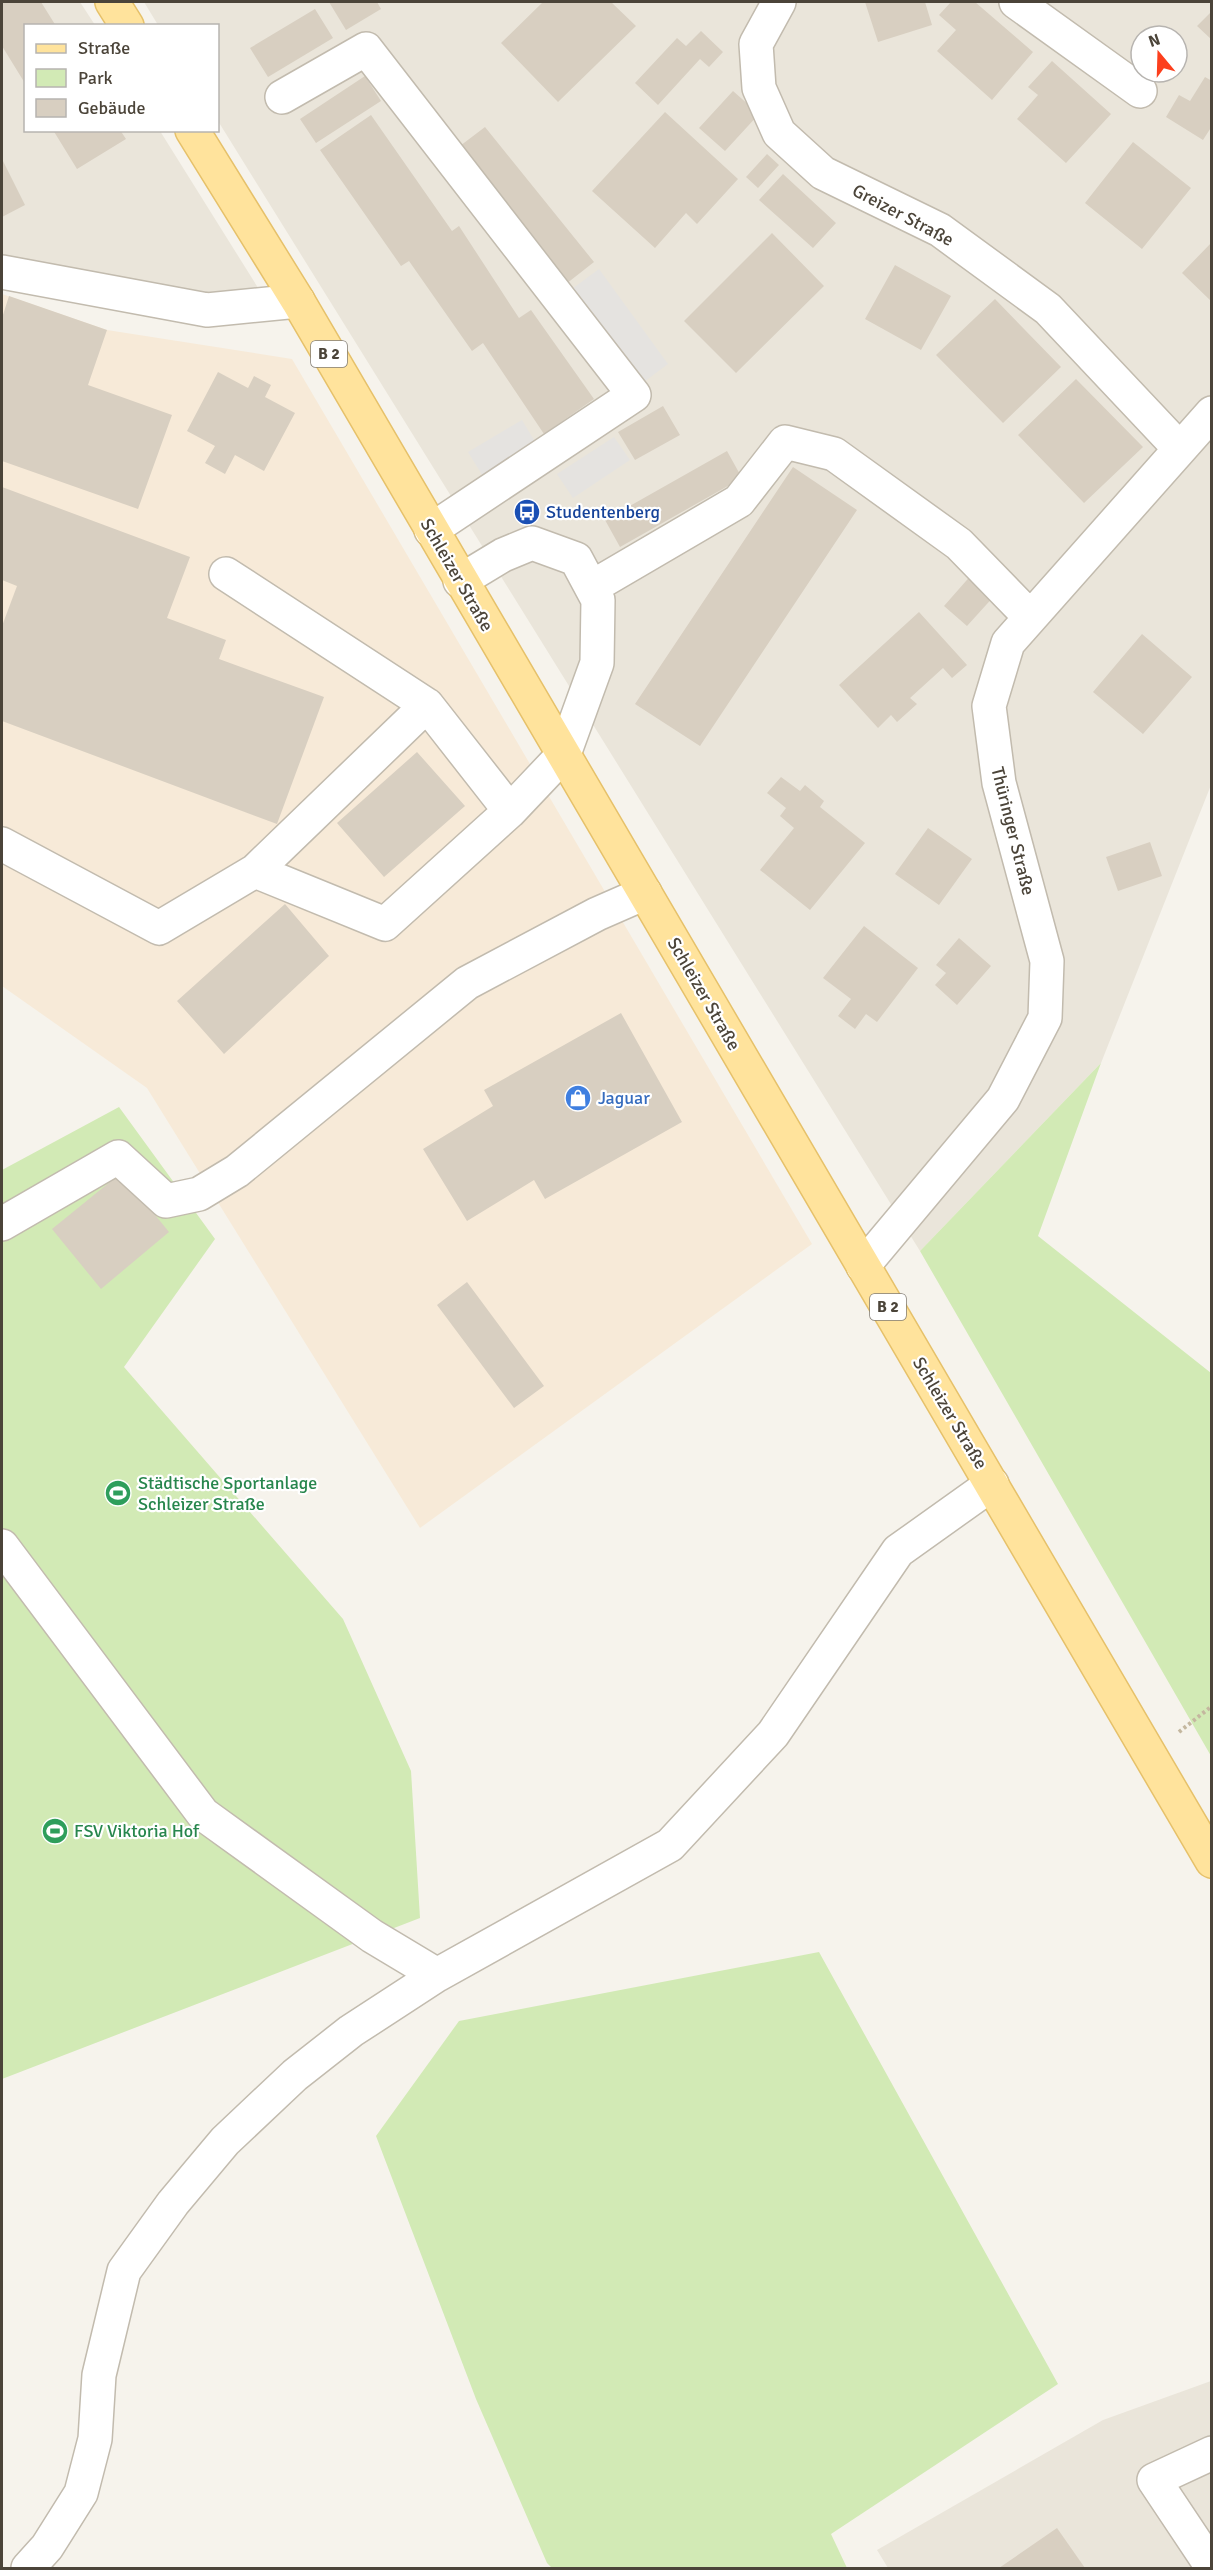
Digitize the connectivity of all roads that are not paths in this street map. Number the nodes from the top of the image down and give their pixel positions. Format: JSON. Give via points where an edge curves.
{"nodes":[{"id":1,"x":112,"y":2,"type":"edge"},
{"id":2,"x":779,"y":2,"type":"edge"},
{"id":3,"x":1016,"y":2,"type":"edge"},
{"id":4,"x":126,"y":24,"type":"edge"},
{"id":5,"x":1140,"y":91,"type":"dead end"},
{"id":6,"x":282,"y":98,"type":"dead end"},
{"id":7,"x":193,"y":132,"type":"edge"},
{"id":8,"x":2,"y":272,"type":"edge"},
{"id":9,"x":298,"y":301,"type":"junction"},
{"id":10,"x":1212,"y":413,"type":"edge"},
{"id":11,"x":1179,"y":448,"type":"junction"},
{"id":12,"x":430,"y":530,"type":"junction"},
{"id":13,"x":225,"y":574,"type":"dead end"},
{"id":14,"x":460,"y":581,"type":"junction"},
{"id":15,"x":592,"y":587,"type":"junction"},
{"id":16,"x":1030,"y":617,"type":"junction"},
{"id":17,"x":427,"y":705,"type":"junction"},
{"id":18,"x":564,"y":754,"type":"junction"},
{"id":19,"x":510,"y":811,"type":"junction"},
{"id":20,"x":2,"y":844,"type":"edge"},
{"id":21,"x":255,"y":871,"type":"junction"},
{"id":22,"x":645,"y":893,"type":"junction"},
{"id":23,"x":2,"y":1224,"type":"edge"},
{"id":24,"x":863,"y":1266,"type":"junction"},
{"id":25,"x":992,"y":1484,"type":"junction"},
{"id":26,"x":2,"y":1546,"type":"edge"},
{"id":27,"x":1212,"y":1861,"type":"edge"},
{"id":28,"x":437,"y":1975,"type":"junction"},
{"id":29,"x":1212,"y":2453,"type":"edge"},
{"id":30,"x":1212,"y":2567,"type":"edge"},
{"id":31,"x":28,"y":2568,"type":"edge"}],
"edges":[{"from":1,"to":4,"type":"main road"},
{"from":2,"to":11,"type":"street","name":"Greizer Straße","via":[[756,44],[759,88],[779,133],[823,173],[940,230],[1048,309]]},
{"from":3,"to":5,"type":"street"},
{"from":6,"to":12,"type":"street","via":[[366,49],[634,395]]},
{"from":7,"to":9,"type":"main road","name":"Schleizer Straße","number":"B 2"},
{"from":8,"to":9,"type":"street","via":[[207,310]]},
{"from":9,"to":12,"type":"main road","name":"Schleizer Straße","number":"B 2"},
{"from":10,"to":11,"type":"street","name":"Thüringer Straße"},
{"from":11,"to":16,"type":"street","name":"Thüringer Straße"},
{"from":12,"to":14,"type":"main road","name":"Schleizer Straße","number":"B 2"},
{"from":13,"to":17,"type":"street"},
{"from":14,"to":15,"type":"street","via":[[532,543],[576,559]]},
{"from":14,"to":18,"type":"main road","name":"Schleizer Straße","number":"B 2"},
{"from":15,"to":16,"type":"street","via":[[739,501],[785,442],[834,454],[959,544]]},
{"from":15,"to":18,"type":"street","via":[[598,600],[597,663]]},
{"from":16,"to":24,"type":"street","name":"Thüringer Straße","via":[[1008,643],[989,706],[999,783],[1047,961],[1045,1018],[1003,1099]]},
{"from":17,"to":19,"type":"street"},
{"from":17,"to":21,"type":"street"},
{"from":18,"to":19,"type":"street"},
{"from":18,"to":22,"type":"main road","name":"Schleizer Straße","number":"B 2"},
{"from":19,"to":21,"type":"street","via":[[386,924]]},
{"from":20,"to":21,"type":"street","via":[[159,928]]},
{"from":22,"to":23,"type":"street","via":[[467,983],[237,1171],[199,1194],[166,1201],[118,1157]]},
{"from":22,"to":24,"type":"main road","name":"Schleizer Straße","number":"B 2"},
{"from":24,"to":25,"type":"main road","name":"Schleizer Straße","number":"B 2"},
{"from":25,"to":27,"type":"main road","name":"Schleizer Straße","number":"B 2"},
{"from":25,"to":28,"type":"street","via":[[898,1551],[773,1734],[669,1845]]},
{"from":26,"to":28,"type":"street","via":[[203,1814],[372,1936]]},
{"from":28,"to":31,"type":"street","via":[[351,2031],[295,2075],[225,2141],[124,2271],[99,2375],[95,2439],[81,2493],[47,2547]]},
{"from":29,"to":30,"type":"street","via":[[1154,2480]]}]}
